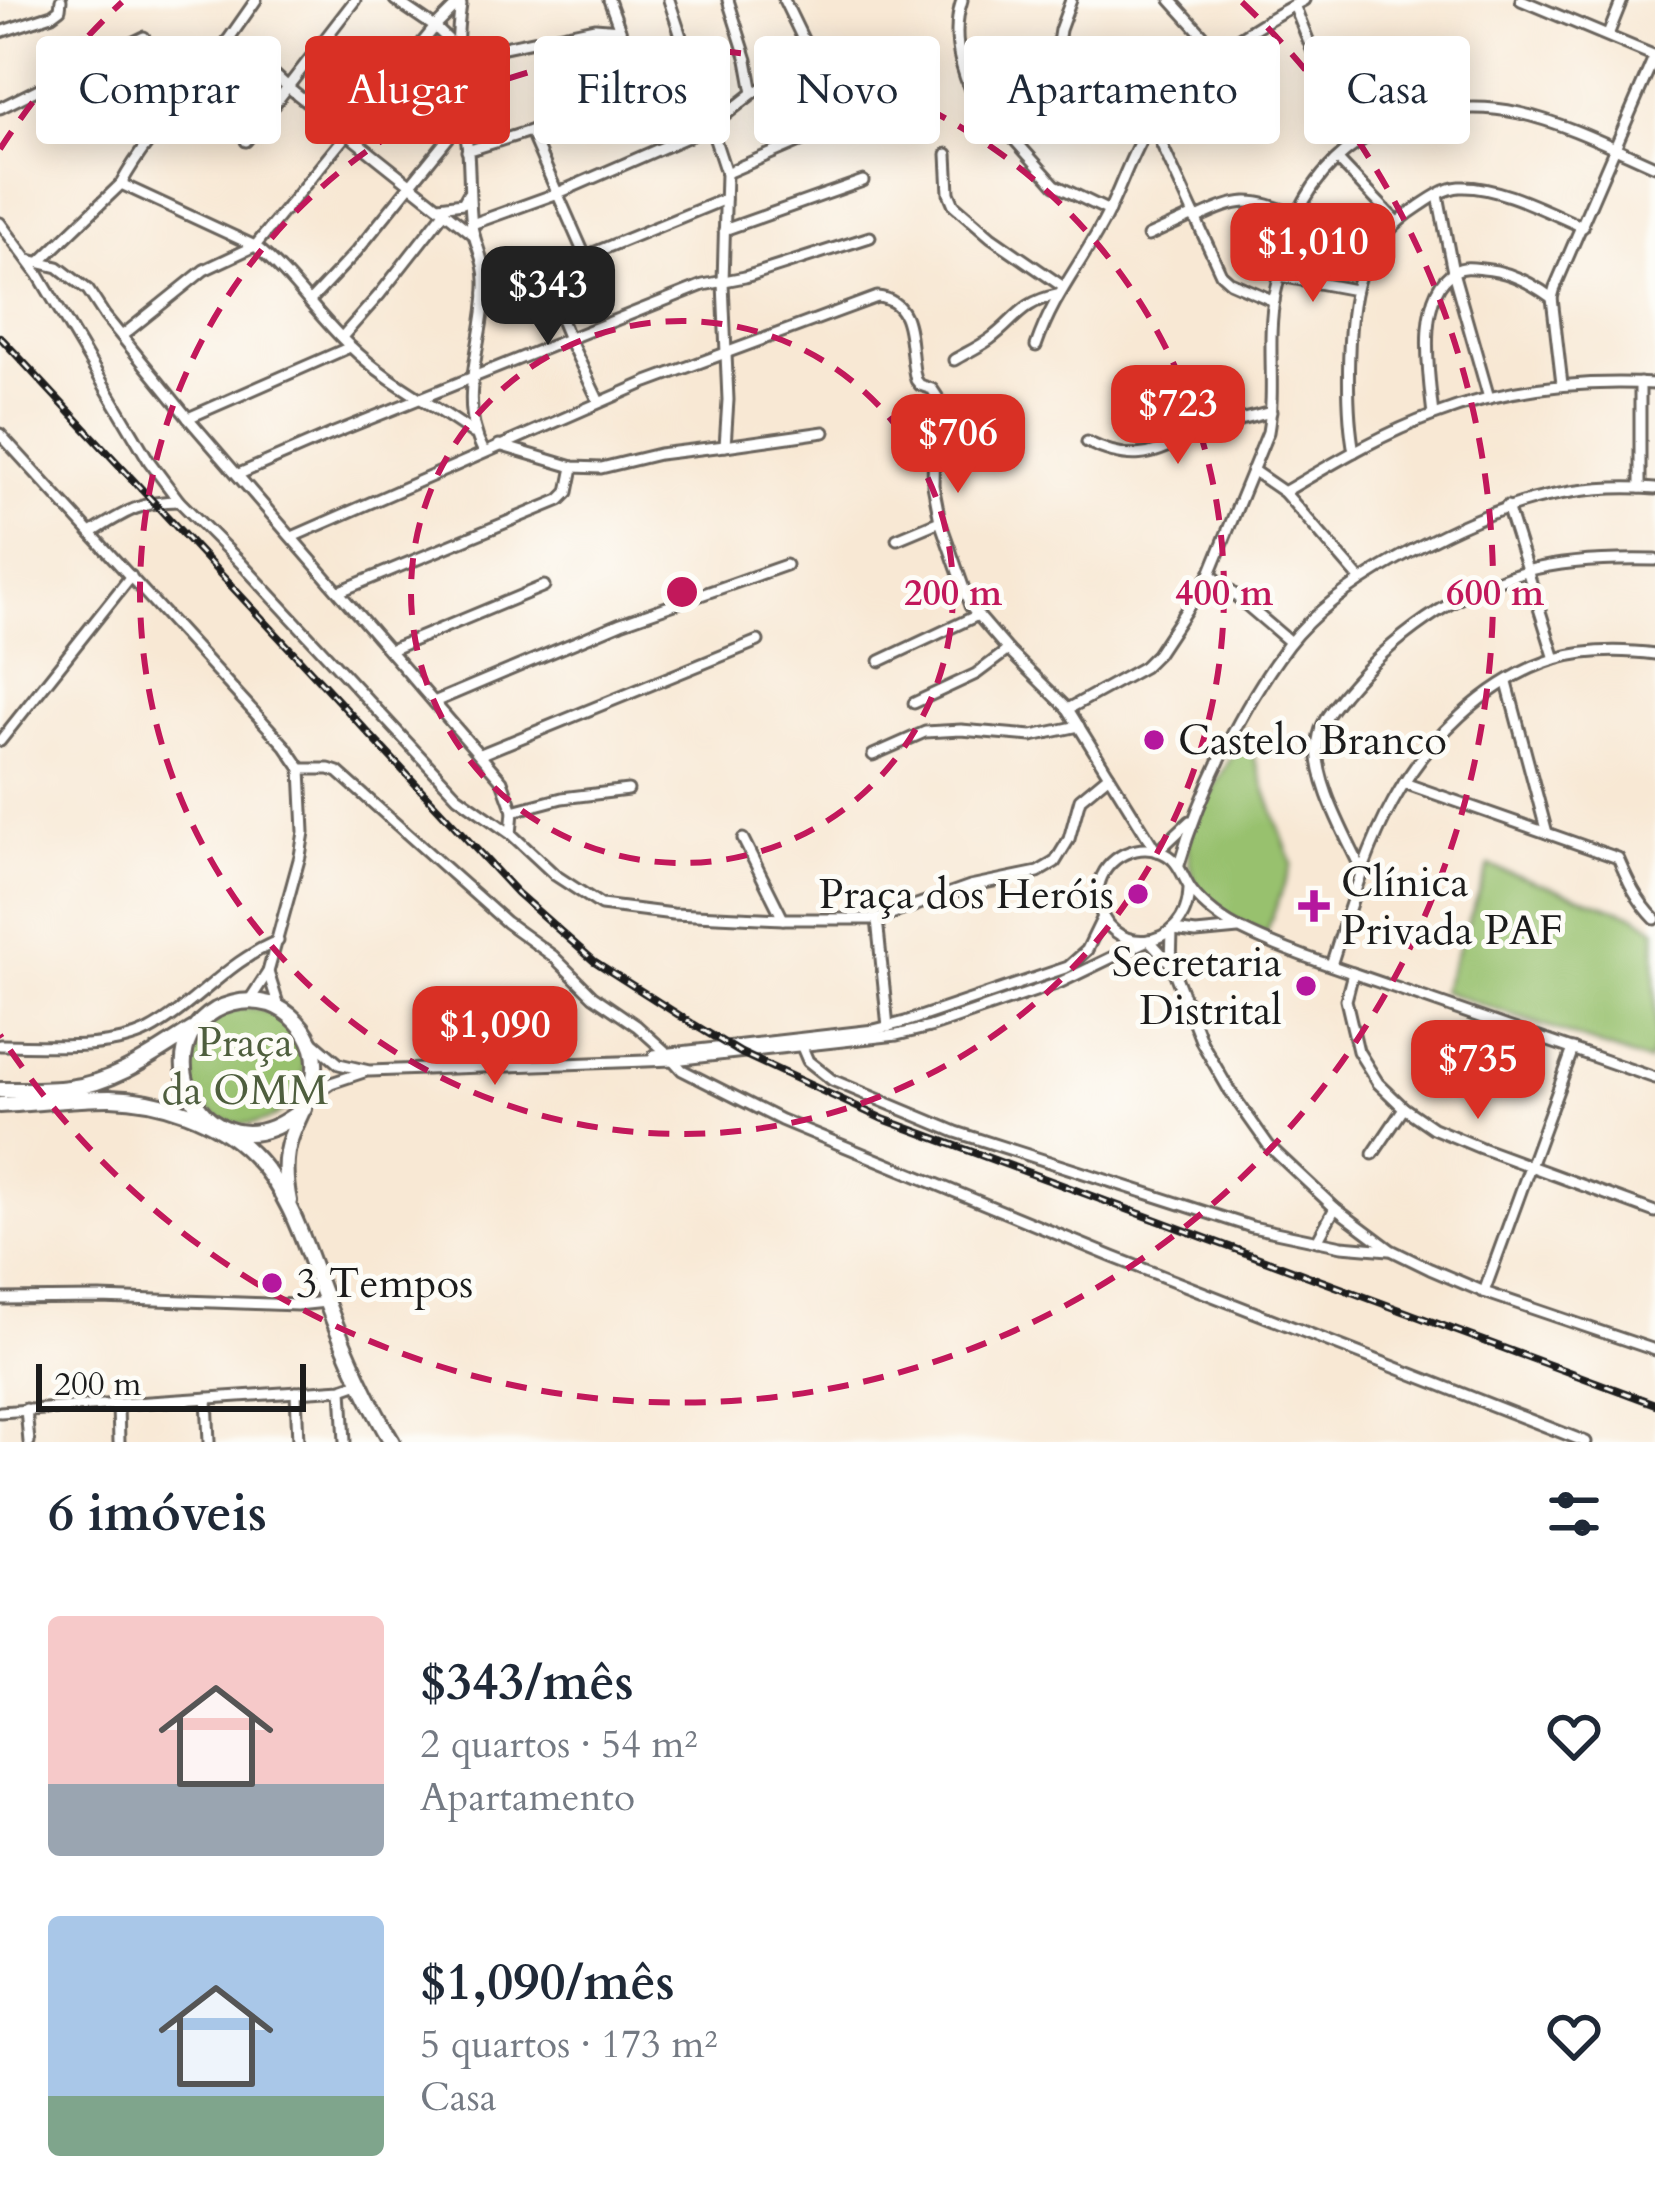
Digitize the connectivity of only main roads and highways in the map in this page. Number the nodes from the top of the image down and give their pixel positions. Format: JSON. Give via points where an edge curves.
{"nodes":[{"id":1,"x":196,"y":1027,"type":"junction"},
{"id":2,"x":0,"y":1090,"type":"edge"},
{"id":3,"x":0,"y":1105,"type":"edge"},
{"id":4,"x":305,"y":1105,"type":"junction"},
{"id":5,"x":218,"y":1126,"type":"junction"},
{"id":6,"x":292,"y":1214,"type":"junction"},
{"id":7,"x":392,"y":1442,"type":"edge"}],
"edges":[{"from":1,"to":2,"type":"highway","via":[[106,1078]]},
{"from":1,"to":4,"type":"highway","via":[[229,1004],[249,1001],[296,1020],[314,1052]]},
{"from":1,"to":5,"type":"highway","via":[[184,1081]]},
{"from":3,"to":5,"type":"highway","via":[[110,1098],[169,1107]]},
{"from":4,"to":5,"type":"highway","via":[[258,1132]]},
{"from":4,"to":6,"type":"highway","via":[[286,1160]]},
{"from":5,"to":6,"type":"highway","via":[[253,1154]]},
{"from":6,"to":7,"type":"highway","via":[[358,1382]]}]}
